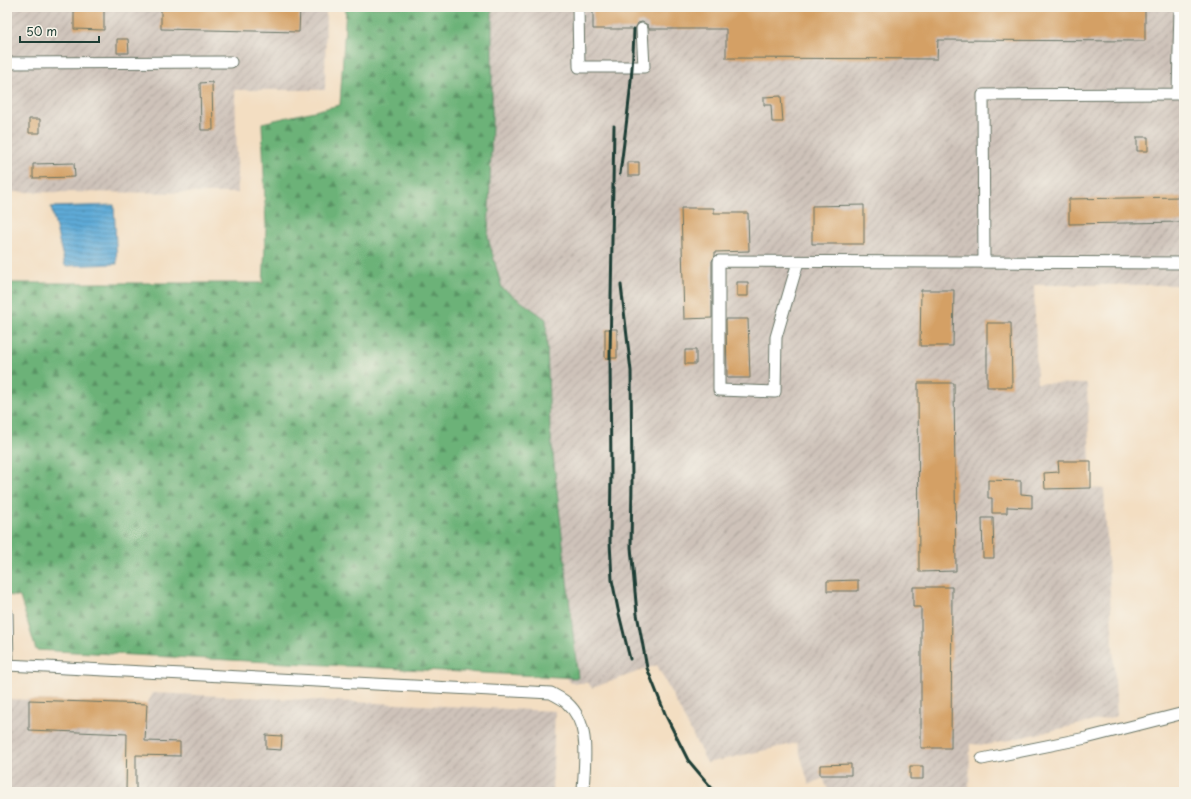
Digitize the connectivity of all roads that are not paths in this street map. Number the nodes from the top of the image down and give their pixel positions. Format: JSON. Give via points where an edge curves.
{"nodes":[{"id":1,"x":578,"y":7,"type":"edge"},
{"id":2,"x":1180,"y":7,"type":"edge"},
{"id":3,"x":642,"y":29,"type":"dead end"},
{"id":4,"x":231,"y":62,"type":"dead end"},
{"id":5,"x":7,"y":64,"type":"edge"},
{"id":6,"x":798,"y":262,"type":"junction"},
{"id":7,"x":984,"y":262,"type":"junction"},
{"id":8,"x":1184,"y":263,"type":"edge"},
{"id":9,"x":7,"y":613,"type":"edge"},
{"id":10,"x":8,"y":665,"type":"edge"},
{"id":11,"x":1184,"y":713,"type":"edge"},
{"id":12,"x":982,"y":759,"type":"dead end"},
{"id":13,"x":583,"y":792,"type":"edge"}],
"edges":[{"from":1,"to":3,"type":"street","via":[[579,67],[644,67]]},
{"from":2,"to":7,"type":"street","via":[[1178,94],[983,95]]},
{"from":4,"to":5,"type":"street"},
{"from":6,"to":6,"type":"street","via":[[719,261],[719,390],[775,392],[776,337]]},
{"from":6,"to":7,"type":"street"},
{"from":7,"to":8,"type":"street"},
{"from":9,"to":10,"type":"street"},
{"from":10,"to":13,"type":"street","via":[[551,693],[567,702],[576,713],[583,729]]},
{"from":11,"to":12,"type":"street","via":[[1086,738]]}]}
